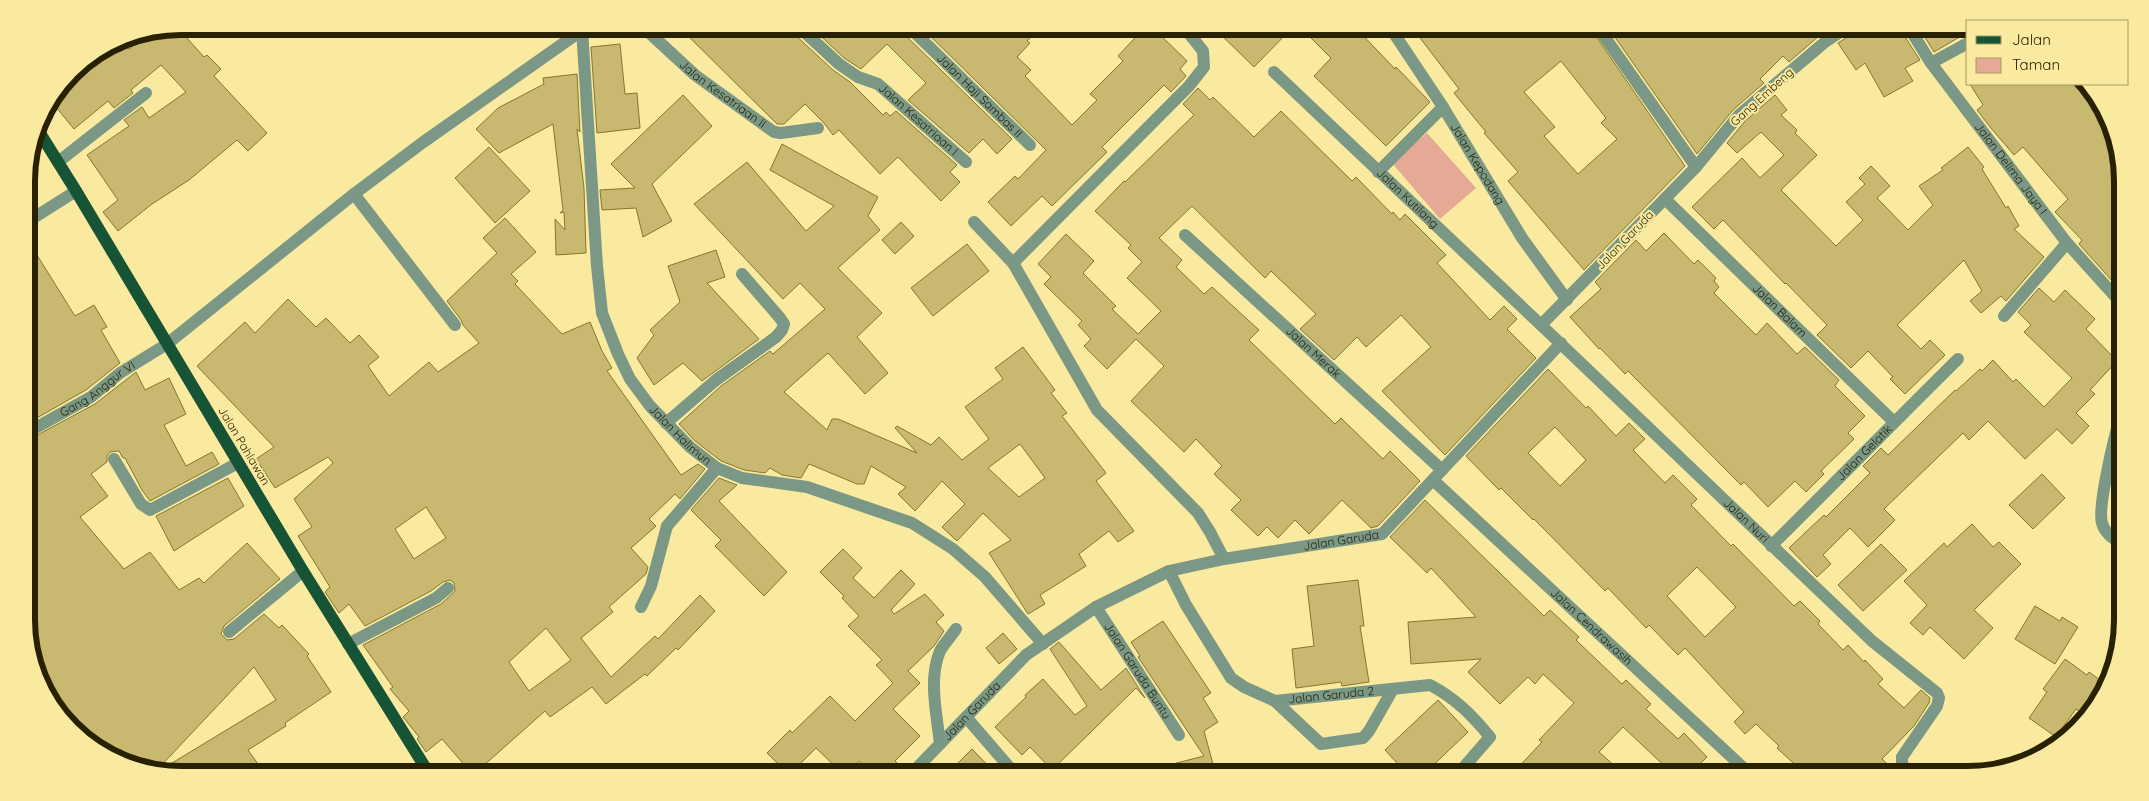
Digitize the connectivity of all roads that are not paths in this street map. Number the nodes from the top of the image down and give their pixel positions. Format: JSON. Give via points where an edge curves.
{"nodes":[{"id":1,"x":575,"y":35,"type":"edge"},
{"id":2,"x":585,"y":35,"type":"edge"},
{"id":3,"x":652,"y":35,"type":"edge"},
{"id":4,"x":808,"y":35,"type":"edge"},
{"id":5,"x":917,"y":35,"type":"edge"},
{"id":6,"x":1190,"y":35,"type":"edge"},
{"id":7,"x":1395,"y":35,"type":"edge"},
{"id":8,"x":1603,"y":35,"type":"edge"},
{"id":9,"x":1836,"y":35,"type":"edge"},
{"id":10,"x":1914,"y":35,"type":"edge"},
{"id":11,"x":1966,"y":44,"type":"edge"},
{"id":12,"x":1931,"y":63,"type":"junction"},
{"id":13,"x":1274,"y":72,"type":"dead end"},
{"id":14,"x":146,"y":93,"type":"dead end"},
{"id":15,"x":1443,"y":107,"type":"junction"},
{"id":16,"x":818,"y":128,"type":"dead end"},
{"id":17,"x":42,"y":137,"type":"edge"},
{"id":18,"x":1030,"y":145,"type":"dead end"},
{"id":19,"x":58,"y":162,"type":"junction"},
{"id":20,"x":966,"y":162,"type":"dead end"},
{"id":21,"x":1696,"y":167,"type":"junction"},
{"id":22,"x":1378,"y":172,"type":"junction"},
{"id":23,"x":76,"y":190,"type":"junction"},
{"id":24,"x":354,"y":194,"type":"junction"},
{"id":25,"x":1665,"y":199,"type":"junction"},
{"id":26,"x":35,"y":217,"type":"edge"},
{"id":27,"x":974,"y":222,"type":"dead end"},
{"id":28,"x":1185,"y":235,"type":"dead end"},
{"id":29,"x":2067,"y":243,"type":"junction"},
{"id":30,"x":1013,"y":263,"type":"junction"},
{"id":31,"x":742,"y":274,"type":"dead end"},
{"id":32,"x":2114,"y":294,"type":"edge"},
{"id":33,"x":1567,"y":300,"type":"junction"},
{"id":34,"x":2004,"y":316,"type":"dead end"},
{"id":35,"x":455,"y":325,"type":"dead end"},
{"id":36,"x":1540,"y":325,"type":"junction"},
{"id":37,"x":1561,"y":343,"type":"junction"},
{"id":38,"x":167,"y":344,"type":"junction"},
{"id":39,"x":1958,"y":359,"type":"dead end"},
{"id":40,"x":1894,"y":422,"type":"junction"},
{"id":41,"x":666,"y":423,"type":"junction"},
{"id":42,"x":35,"y":428,"type":"edge"},
{"id":43,"x":2114,"y":443,"type":"edge"},
{"id":44,"x":114,"y":459,"type":"dead end"},
{"id":45,"x":238,"y":463,"type":"junction"},
{"id":46,"x":718,"y":468,"type":"junction"},
{"id":47,"x":1442,"y":470,"type":"junction"},
{"id":48,"x":1433,"y":480,"type":"junction"},
{"id":49,"x":2114,"y":539,"type":"edge"},
{"id":50,"x":1771,"y":546,"type":"junction"},
{"id":51,"x":1224,"y":559,"type":"junction"},
{"id":52,"x":1169,"y":570,"type":"junction"},
{"id":53,"x":303,"y":571,"type":"junction"},
{"id":54,"x":448,"y":588,"type":"dead end"},
{"id":55,"x":641,"y":606,"type":"dead end"},
{"id":56,"x":1096,"y":607,"type":"junction"},
{"id":57,"x":956,"y":629,"type":"dead end"},
{"id":58,"x":229,"y":632,"type":"dead end"},
{"id":59,"x":348,"y":644,"type":"junction"},
{"id":60,"x":1043,"y":644,"type":"junction"},
{"id":61,"x":1394,"y":689,"type":"junction"},
{"id":62,"x":1275,"y":701,"type":"junction"},
{"id":63,"x":966,"y":717,"type":"junction"},
{"id":64,"x":1179,"y":735,"type":"dead end"},
{"id":65,"x":940,"y":744,"type":"junction"},
{"id":66,"x":424,"y":766,"type":"edge"},
{"id":67,"x":919,"y":766,"type":"edge"},
{"id":68,"x":1008,"y":766,"type":"edge"},
{"id":69,"x":1465,"y":766,"type":"edge"},
{"id":70,"x":1741,"y":766,"type":"edge"},
{"id":71,"x":1903,"y":766,"type":"edge"}],
"edges":[{"from":1,"to":24,"type":"street","name":"Gang Anggur VI"},
{"from":2,"to":41,"type":"street","name":"Jalan Halimun","via":[[596,266],[602,312],[630,379]]},
{"from":3,"to":16,"type":"street","name":"Jalan Kesatriaan II","via":[[695,74],[774,132]]},
{"from":4,"to":20,"type":"street","name":"Jalan Kesatriaan I","via":[[839,64],[858,77],[878,84]]},
{"from":5,"to":18,"type":"street","name":"Jalan Haji Sambas II"},
{"from":6,"to":30,"type":"street","via":[[1203,50],[1204,67],[1190,86]]},
{"from":7,"to":15,"type":"street","name":"Jalan Kepodang"},
{"from":8,"to":21,"type":"street"},
{"from":9,"to":21,"type":"street","name":"Gang Embeng","via":[[1739,115]]},
{"from":10,"to":12,"type":"street","name":"Jalan Delima Jaya I"},
{"from":11,"to":12,"type":"street"},
{"from":12,"to":29,"type":"street","name":"Jalan Delima Jaya I"},
{"from":13,"to":22,"type":"street","name":"Jalan Kutilang"},
{"from":14,"to":19,"type":"street"},
{"from":15,"to":22,"type":"street"},
{"from":15,"to":33,"type":"street","name":"Jalan Kepodang","via":[[1509,218]]},
{"from":17,"to":19,"type":"main road","name":"Jalan Pahlawan"},
{"from":19,"to":23,"type":"main road","name":"Jalan Pahlawan"},
{"from":21,"to":25,"type":"street","name":"Gang Embeng"},
{"from":22,"to":36,"type":"street","name":"Jalan Kutilang"},
{"from":23,"to":26,"type":"street"},
{"from":23,"to":38,"type":"main road","name":"Jalan Pahlawan"},
{"from":24,"to":35,"type":"street"},
{"from":24,"to":38,"type":"street","name":"Gang Anggur VI"},
{"from":25,"to":33,"type":"street","name":"Jalan Garuda"},
{"from":25,"to":40,"type":"street","name":"Jalan Balam"},
{"from":27,"to":30,"type":"street"},
{"from":28,"to":47,"type":"street","name":"Jalan Merak"},
{"from":29,"to":32,"type":"street","name":"Jalan Delima Jaya I"},
{"from":29,"to":34,"type":"street"},
{"from":30,"to":51,"type":"street","via":[[1097,410],[1198,513]]},
{"from":31,"to":41,"type":"street","via":[[784,327],[776,337],[716,380]]},
{"from":33,"to":36,"type":"street","name":"Jalan Garuda"},
{"from":36,"to":37,"type":"street"},
{"from":37,"to":47,"type":"street","name":"Jalan Garuda"},
{"from":37,"to":50,"type":"street","name":"Jalan Nuri"},
{"from":38,"to":42,"type":"street","name":"Gang Anggur VI","via":[[120,373],[91,397]]},
{"from":38,"to":45,"type":"main road","name":"Jalan Pahlawan"},
{"from":39,"to":40,"type":"street","name":"Jalan Gelatik"},
{"from":40,"to":50,"type":"street","name":"Jalan Gelatik","via":[[1855,465]]},
{"from":41,"to":46,"type":"street","name":"Jalan Halimun"},
{"from":43,"to":49,"type":"street","via":[[2102,507],[2106,533]]},
{"from":44,"to":45,"type":"street","via":[[141,504],[150,510]]},
{"from":45,"to":53,"type":"main road","name":"Jalan Pahlawan"},
{"from":46,"to":55,"type":"street","via":[[667,526],[651,586]]},
{"from":46,"to":60,"type":"street","name":"Jalan Halimun","via":[[742,478],[806,487],[912,524],[953,549],[985,577]]},
{"from":47,"to":48,"type":"street","name":"Jalan Garuda"},
{"from":48,"to":51,"type":"street","name":"Jalan Garuda","via":[[1382,534]]},
{"from":48,"to":70,"type":"street","name":"Jalan Cendrawasih"},
{"from":50,"to":71,"type":"street","name":"Jalan Nuri","via":[[1872,642],[1937,693],[1937,706],[1902,757]]},
{"from":51,"to":52,"type":"street","name":"Jalan Garuda"},
{"from":52,"to":56,"type":"street","name":"Jalan Garuda"},
{"from":52,"to":62,"type":"street","name":"Jalan Garuda 2","via":[[1186,605],[1231,678]]},
{"from":53,"to":58,"type":"street"},
{"from":53,"to":59,"type":"main road","name":"Jalan Pahlawan"},
{"from":54,"to":59,"type":"street","via":[[436,598]]},
{"from":56,"to":60,"type":"street","name":"Jalan Garuda"},
{"from":56,"to":64,"type":"street","name":"Jalan Garuda Buntu"},
{"from":57,"to":65,"type":"street","via":[[940,651],[935,669]]},
{"from":59,"to":66,"type":"main road","name":"Jalan Pahlawan"},
{"from":60,"to":63,"type":"street","name":"Jalan Garuda","via":[[1026,655]]},
{"from":61,"to":62,"type":"street","name":"Jalan Garuda 2"},
{"from":61,"to":62,"type":"street","via":[[1362,738],[1321,744]]},
{"from":61,"to":69,"type":"street","name":"Jalan Garuda 2","via":[[1430,685],[1460,704],[1490,737]]},
{"from":63,"to":65,"type":"street","name":"Jalan Garuda"},
{"from":63,"to":68,"type":"street"},
{"from":65,"to":67,"type":"street","name":"Jalan Garuda"}]}
